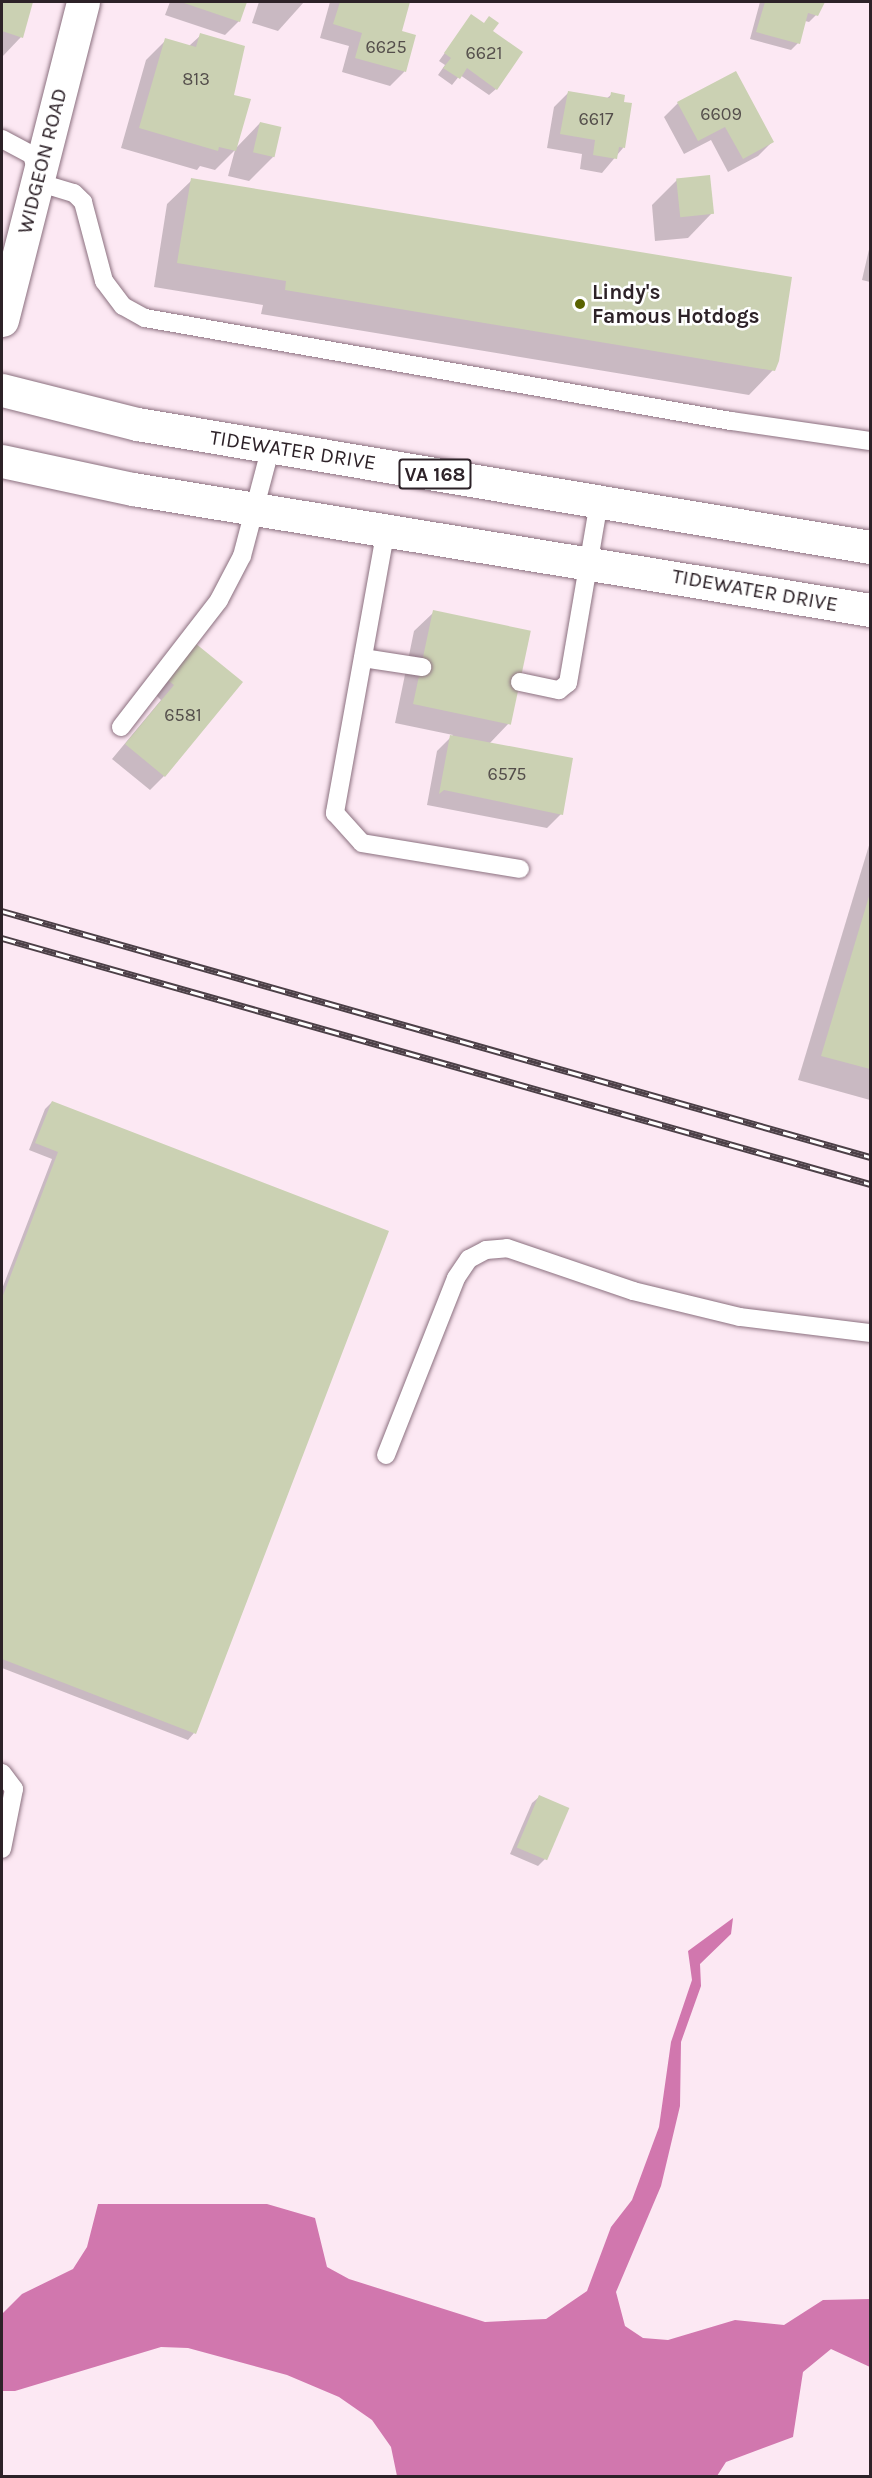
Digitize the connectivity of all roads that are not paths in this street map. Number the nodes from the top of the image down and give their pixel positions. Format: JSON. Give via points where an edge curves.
{"nodes":[{"id":1,"x":83,"y":2,"type":"edge"},
{"id":2,"x":2,"y":140,"type":"edge"},
{"id":3,"x":38,"y":176,"type":"junction"},
{"id":4,"x":2,"y":320,"type":"edge"},
{"id":5,"x":2,"y":390,"type":"edge"},
{"id":6,"x":870,"y":441,"type":"edge"},
{"id":7,"x":271,"y":446,"type":"junction"},
{"id":8,"x":2,"y":461,"type":"edge"},
{"id":9,"x":599,"y":501,"type":"junction"},
{"id":10,"x":256,"y":509,"type":"junction"},
{"id":11,"x":386,"y":530,"type":"junction"},
{"id":12,"x":870,"y":547,"type":"edge"},
{"id":13,"x":588,"y":561,"type":"junction"},
{"id":14,"x":870,"y":610,"type":"edge"},
{"id":15,"x":363,"y":658,"type":"junction"},
{"id":16,"x":422,"y":667,"type":"dead end"},
{"id":17,"x":520,"y":682,"type":"dead end"},
{"id":18,"x":121,"y":727,"type":"dead end"},
{"id":19,"x":520,"y":869,"type":"dead end"},
{"id":20,"x":870,"y":1334,"type":"edge"},
{"id":21,"x":386,"y":1455,"type":"dead end"},
{"id":22,"x":2,"y":1773,"type":"edge"},
{"id":23,"x":2,"y":1849,"type":"edge"}],
"edges":[{"from":1,"to":3,"type":"main road","name":"WIDGEON ROAD"},
{"from":2,"to":3,"type":"lane","via":[[32,155]]},
{"from":3,"to":4,"type":"main road","name":"WIDGEON ROAD"},
{"from":3,"to":6,"type":"lane","via":[[47,185],[74,193],[82,202],[104,281],[123,306],[145,318],[719,419]]},
{"from":5,"to":7,"type":"main road","name":"TIDEWATER DRIVE","number":"VA 168","via":[[137,424]]},
{"from":7,"to":9,"type":"main road","name":"TIDEWATER DRIVE","number":"VA 168"},
{"from":7,"to":10,"type":"lane"},
{"from":8,"to":10,"type":"main road","name":"TIDEWATER DRIVE","via":[[133,489]]},
{"from":9,"to":12,"type":"main road","name":"TIDEWATER DRIVE","number":"VA 168"},
{"from":9,"to":13,"type":"lane"},
{"from":10,"to":11,"type":"main road","name":"TIDEWATER DRIVE"},
{"from":10,"to":18,"type":"lane","via":[[242,556],[219,600]]},
{"from":11,"to":13,"type":"main road","name":"TIDEWATER DRIVE"},
{"from":11,"to":15,"type":"lane"},
{"from":13,"to":14,"type":"main road","name":"TIDEWATER DRIVE"},
{"from":13,"to":17,"type":"lane","via":[[567,683],[559,690]]},
{"from":15,"to":16,"type":"lane"},
{"from":15,"to":19,"type":"lane","via":[[335,813],[362,843]]},
{"from":20,"to":21,"type":"lane","via":[[740,1317],[633,1291],[507,1248],[486,1250],[470,1259],[456,1278]]},
{"from":22,"to":23,"type":"lane","via":[[14,1788]]}]}
